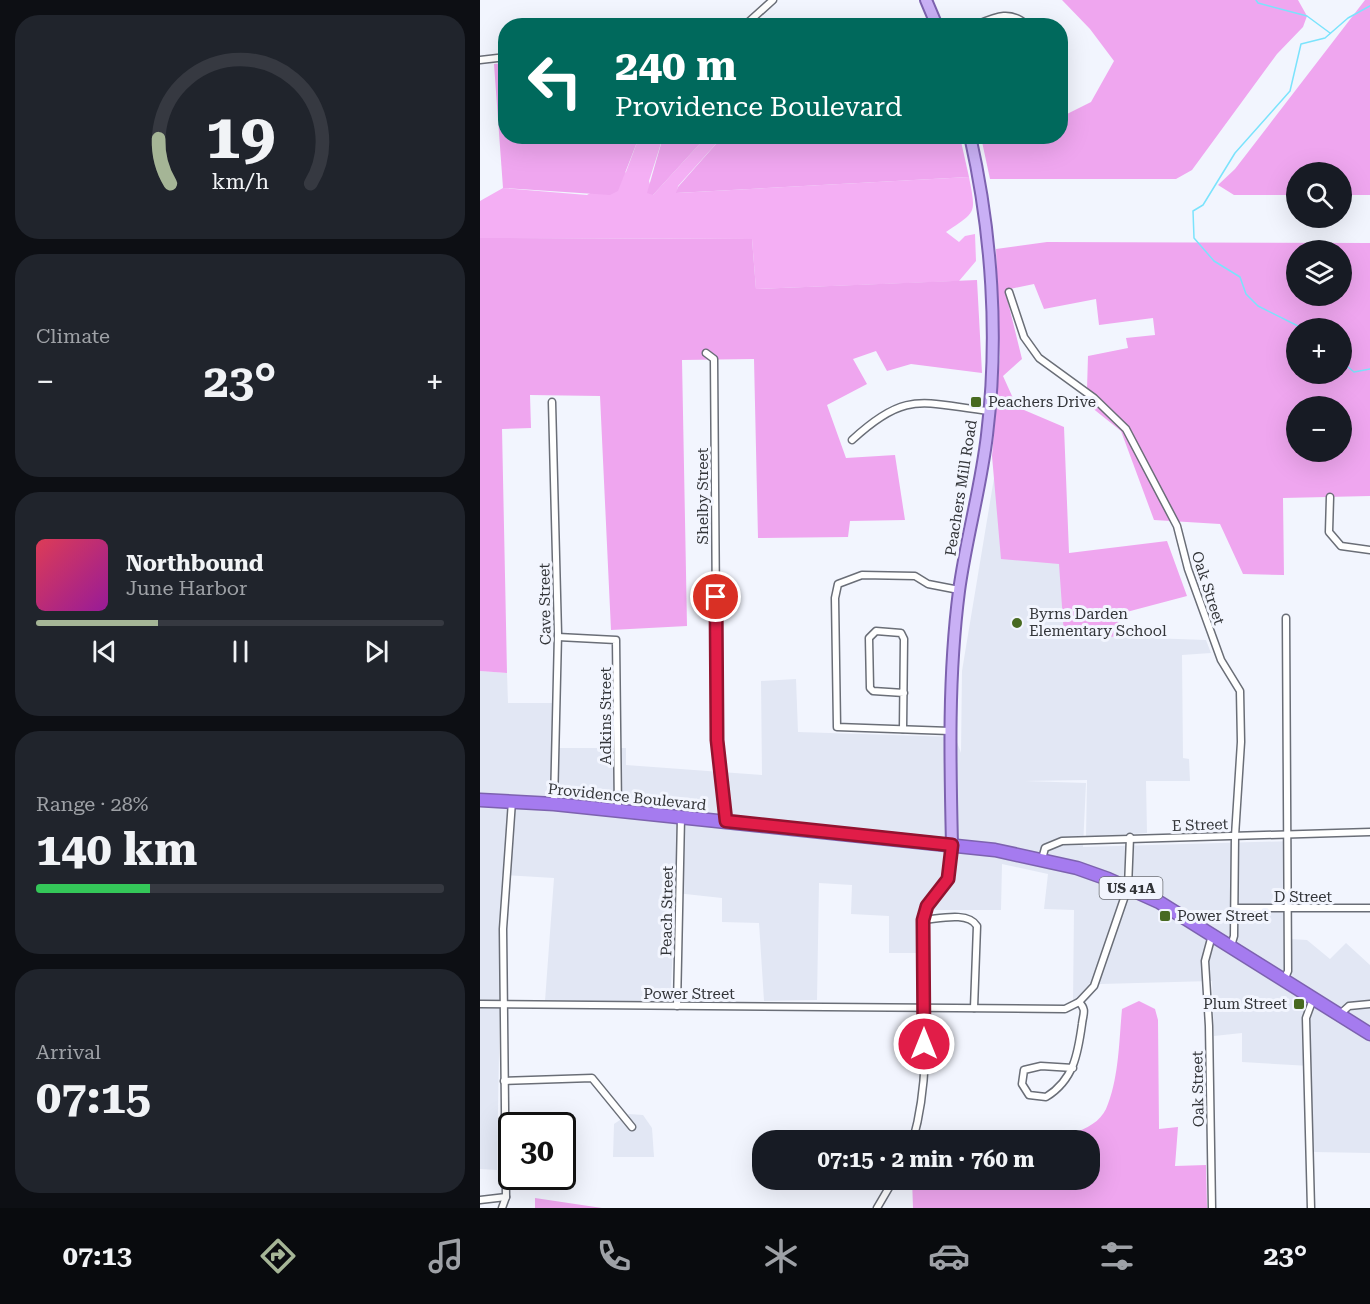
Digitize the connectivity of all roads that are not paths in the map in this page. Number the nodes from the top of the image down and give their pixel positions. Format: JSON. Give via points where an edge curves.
{"nodes":[{"id":1,"x":773,"y":0,"type":"edge"},
{"id":2,"x":926,"y":0,"type":"edge"},
{"id":3,"x":753,"y":18,"type":"edge"},
{"id":4,"x":934,"y":18,"type":"edge"},
{"id":5,"x":993,"y":18,"type":"edge"},
{"id":6,"x":1018,"y":18,"type":"edge"},
{"id":7,"x":498,"y":58,"type":"edge"},
{"id":8,"x":480,"y":60,"type":"edge"},
{"id":9,"x":972,"y":144,"type":"edge"},
{"id":10,"x":1009,"y":292,"type":"dead end"},
{"id":11,"x":706,"y":353,"type":"dead end"},
{"id":12,"x":552,"y":402,"type":"dead end"},
{"id":13,"x":989,"y":411,"type":"junction"},
{"id":14,"x":852,"y":440,"type":"dead end"},
{"id":15,"x":1330,"y":497,"type":"dead end"},
{"id":16,"x":1370,"y":550,"type":"edge"},
{"id":17,"x":959,"y":590,"type":"junction"},
{"id":18,"x":1286,"y":618,"type":"dead end"},
{"id":19,"x":558,"y":637,"type":"junction"},
{"id":20,"x":904,"y":693,"type":"junction"},
{"id":21,"x":903,"y":729,"type":"junction"},
{"id":22,"x":950,"y":730,"type":"junction"},
{"id":23,"x":480,"y":800,"type":"edge"},
{"id":24,"x":512,"y":801,"type":"junction"},
{"id":25,"x":554,"y":804,"type":"junction"},
{"id":26,"x":618,"y":811,"type":"junction"},
{"id":27,"x":681,"y":817,"type":"junction"},
{"id":28,"x":726,"y":821,"type":"junction"},
{"id":29,"x":1370,"y":832,"type":"edge"},
{"id":30,"x":1288,"y":834,"type":"junction"},
{"id":31,"x":1236,"y":836,"type":"junction"},
{"id":32,"x":1130,"y":837,"type":"junction"},
{"id":33,"x":952,"y":845,"type":"junction"},
{"id":34,"x":1042,"y":859,"type":"junction"},
{"id":35,"x":1128,"y":887,"type":"junction"},
{"id":36,"x":1235,"y":908,"type":"junction"},
{"id":37,"x":1370,"y":908,"type":"edge"},
{"id":38,"x":1287,"y":909,"type":"junction"},
{"id":39,"x":923,"y":920,"type":"junction"},
{"id":40,"x":1212,"y":935,"type":"junction"},
{"id":41,"x":1231,"y":946,"type":"junction"},
{"id":42,"x":1284,"y":980,"type":"junction"},
{"id":43,"x":1313,"y":999,"type":"junction"},
{"id":44,"x":1079,"y":1002,"type":"junction"},
{"id":45,"x":480,"y":1004,"type":"edge"},
{"id":46,"x":503,"y":1004,"type":"junction"},
{"id":47,"x":1370,"y":1004,"type":"edge"},
{"id":48,"x":677,"y":1006,"type":"junction"},
{"id":49,"x":924,"y":1006,"type":"junction"},
{"id":50,"x":974,"y":1008,"type":"junction"},
{"id":51,"x":1338,"y":1015,"type":"junction"},
{"id":52,"x":1370,"y":1034,"type":"edge"},
{"id":53,"x":1073,"y":1068,"type":"junction"},
{"id":54,"x":504,"y":1081,"type":"junction"},
{"id":55,"x":632,"y":1127,"type":"dead end"},
{"id":56,"x":916,"y":1130,"type":"edge"},
{"id":57,"x":888,"y":1190,"type":"edge"},
{"id":58,"x":506,"y":1197,"type":"junction"},
{"id":59,"x":480,"y":1200,"type":"edge"},
{"id":60,"x":502,"y":1208,"type":"edge"},
{"id":61,"x":877,"y":1208,"type":"edge"},
{"id":62,"x":1212,"y":1208,"type":"edge"},
{"id":63,"x":1311,"y":1208,"type":"edge"}],
"edges":[{"from":1,"to":3,"type":"street"},
{"from":2,"to":4,"type":"main road"},
{"from":5,"to":6,"type":"street","via":[[1000,15]]},
{"from":7,"to":8,"type":"street"},
{"from":9,"to":13,"type":"main road","name":"Peachers Mill Road","via":[[990,276]]},
{"from":10,"to":31,"type":"street","name":"Oak Street","via":[[1032,350],[1094,398],[1126,429],[1177,526],[1221,660],[1240,691]]},
{"from":11,"to":28,"type":"street","name":"Shelby Street","via":[[714,359],[717,740]]},
{"from":12,"to":19,"type":"street","name":"Cave Street"},
{"from":13,"to":14,"type":"street","via":[[916,402],[881,415]]},
{"from":13,"to":17,"type":"main road","name":"Peachers Mill Road","via":[[985,455]]},
{"from":15,"to":16,"type":"street","via":[[1329,532],[1341,546]]},
{"from":17,"to":21,"type":"street","via":[[928,584],[915,576],[862,575],[837,585],[837,727]]},
{"from":17,"to":22,"type":"main road","name":"Peachers Mill Road"},
{"from":18,"to":30,"type":"street"},
{"from":19,"to":25,"type":"street","name":"Cave Street"},
{"from":19,"to":26,"type":"street","name":"Adkins Street","via":[[614,638],[618,645]]},
{"from":20,"to":20,"type":"street","via":[[904,639],[901,633],[876,631],[869,638],[870,688],[873,692]]},
{"from":20,"to":21,"type":"street"},
{"from":21,"to":22,"type":"street"},
{"from":22,"to":33,"type":"main road","name":"Peachers Mill Road"},
{"from":23,"to":24,"type":"highway","name":"Providence Boulevard","number":"US 41A"},
{"from":24,"to":25,"type":"highway","name":"Providence Boulevard","number":"US 41A"},
{"from":24,"to":46,"type":"street","via":[[503,929]]},
{"from":25,"to":26,"type":"highway","name":"Providence Boulevard","number":"US 41A"},
{"from":26,"to":27,"type":"highway","name":"Providence Boulevard","number":"US 41A"},
{"from":27,"to":28,"type":"highway","name":"Providence Boulevard","number":"US 41A"},
{"from":27,"to":48,"type":"street","name":"Peach Street"},
{"from":28,"to":33,"type":"highway","name":"Providence Boulevard","number":"US 41A"},
{"from":29,"to":30,"type":"street","name":"E Street"},
{"from":30,"to":31,"type":"street","name":"E Street"},
{"from":30,"to":38,"type":"street"},
{"from":31,"to":32,"type":"street","name":"E Street","via":[[1144,840]]},
{"from":31,"to":36,"type":"street","name":"Oak Street"},
{"from":32,"to":34,"type":"street","name":"E Street","via":[[1062,841],[1045,848]]},
{"from":32,"to":35,"type":"street"},
{"from":33,"to":34,"type":"highway","name":"Providence Boulevard","number":"US 41A"},
{"from":33,"to":39,"type":"street","via":[[948,879],[927,906]]},
{"from":34,"to":35,"type":"highway","name":"Providence Boulevard","number":"US 41A"},
{"from":35,"to":40,"type":"highway","name":"Providence Boulevard","number":"US 41A"},
{"from":35,"to":44,"type":"street","via":[[1094,986]]},
{"from":36,"to":38,"type":"street","name":"D Street"},
{"from":36,"to":41,"type":"street","name":"Oak Street"},
{"from":37,"to":38,"type":"street","name":"D Street"},
{"from":38,"to":42,"type":"street","via":[[1288,971]]},
{"from":39,"to":49,"type":"street"},
{"from":39,"to":50,"type":"street","via":[[974,920]]},
{"from":40,"to":41,"type":"highway","name":"Providence Boulevard","number":"US 41A"},
{"from":40,"to":62,"type":"street","name":"Oak Street","via":[[1205,961]]},
{"from":41,"to":42,"type":"highway","name":"Providence Boulevard","number":"US 41A"},
{"from":42,"to":43,"type":"highway","name":"Providence Boulevard","number":"US 41A"},
{"from":43,"to":51,"type":"highway","name":"Providence Boulevard","number":"US 41A"},
{"from":43,"to":63,"type":"street","via":[[1306,1018]]},
{"from":44,"to":50,"type":"street","name":"Power Street","via":[[1065,1009]]},
{"from":44,"to":53,"type":"street","via":[[1085,1013]]},
{"from":45,"to":46,"type":"street","name":"Power Street"},
{"from":46,"to":48,"type":"street","name":"Power Street"},
{"from":46,"to":54,"type":"street"},
{"from":47,"to":51,"type":"street","via":[[1349,1006]]},
{"from":48,"to":49,"type":"street","name":"Power Street"},
{"from":49,"to":50,"type":"street","name":"Power Street"},
{"from":49,"to":56,"type":"street","via":[[921,1111]]},
{"from":51,"to":52,"type":"highway","name":"Providence Boulevard","number":"US 41A"},
{"from":53,"to":53,"type":"street","via":[[1032,1067],[1024,1070],[1022,1084],[1029,1095],[1046,1097]]},
{"from":54,"to":55,"type":"street","via":[[592,1078]]},
{"from":54,"to":58,"type":"street"},
{"from":57,"to":61,"type":"street"},
{"from":58,"to":59,"type":"street"},
{"from":58,"to":60,"type":"street"}]}
